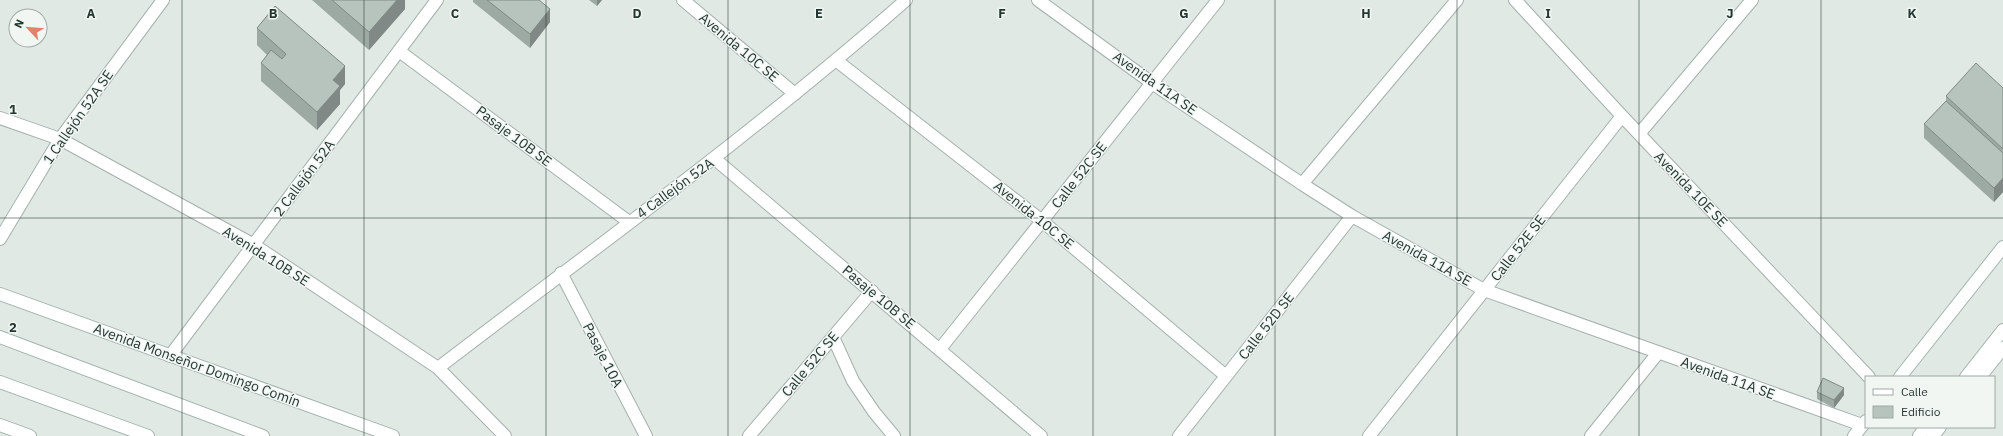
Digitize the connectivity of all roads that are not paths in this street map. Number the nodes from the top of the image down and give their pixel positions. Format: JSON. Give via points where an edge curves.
{"nodes":[{"id":1,"x":163,"y":0,"type":"edge"},
{"id":2,"x":437,"y":0,"type":"edge"},
{"id":3,"x":683,"y":0,"type":"edge"},
{"id":4,"x":906,"y":0,"type":"edge"},
{"id":5,"x":1038,"y":0,"type":"edge"},
{"id":6,"x":1218,"y":0,"type":"edge"},
{"id":7,"x":1457,"y":0,"type":"edge"},
{"id":8,"x":1515,"y":0,"type":"edge"},
{"id":9,"x":1752,"y":0,"type":"edge"},
{"id":10,"x":399,"y":51,"type":"junction"},
{"id":11,"x":837,"y":61,"type":"junction"},
{"id":12,"x":1152,"y":82,"type":"junction"},
{"id":13,"x":795,"y":94,"type":"junction"},
{"id":14,"x":1622,"y":116,"type":"junction"},
{"id":15,"x":0,"y":118,"type":"edge"},
{"id":16,"x":1639,"y":134,"type":"junction"},
{"id":17,"x":60,"y":139,"type":"junction"},
{"id":18,"x":715,"y":159,"type":"junction"},
{"id":19,"x":1302,"y":184,"type":"junction"},
{"id":20,"x":1352,"y":216,"type":"junction"},
{"id":21,"x":1042,"y":221,"type":"junction"},
{"id":22,"x":629,"y":222,"type":"junction"},
{"id":23,"x":0,"y":239,"type":"edge"},
{"id":24,"x":254,"y":245,"type":"junction"},
{"id":25,"x":2003,"y":247,"type":"edge"},
{"id":26,"x":561,"y":273,"type":"junction"},
{"id":27,"x":1484,"y":290,"type":"junction"},
{"id":28,"x":872,"y":291,"type":"junction"},
{"id":29,"x":0,"y":294,"type":"edge"},
{"id":30,"x":2003,"y":330,"type":"edge"},
{"id":31,"x":0,"y":337,"type":"edge"},
{"id":32,"x":833,"y":337,"type":"junction"},
{"id":33,"x":2003,"y":348,"type":"edge"},
{"id":34,"x":940,"y":349,"type":"junction"},
{"id":35,"x":1658,"y":353,"type":"junction"},
{"id":36,"x":170,"y":356,"type":"junction"},
{"id":37,"x":438,"y":368,"type":"junction"},
{"id":38,"x":1226,"y":376,"type":"junction"},
{"id":39,"x":1868,"y":376,"type":"edge"},
{"id":40,"x":1901,"y":376,"type":"edge"},
{"id":41,"x":1967,"y":376,"type":"edge"},
{"id":42,"x":1981,"y":376,"type":"edge"},
{"id":43,"x":0,"y":382,"type":"edge"},
{"id":44,"x":1864,"y":423,"type":"edge"},
{"id":45,"x":0,"y":425,"type":"edge"},
{"id":46,"x":1925,"y":428,"type":"edge"},
{"id":47,"x":1939,"y":428,"type":"edge"},
{"id":48,"x":30,"y":436,"type":"edge"},
{"id":49,"x":148,"y":436,"type":"edge"},
{"id":50,"x":263,"y":436,"type":"edge"},
{"id":51,"x":393,"y":436,"type":"edge"},
{"id":52,"x":505,"y":436,"type":"edge"},
{"id":53,"x":646,"y":436,"type":"edge"},
{"id":54,"x":749,"y":436,"type":"edge"},
{"id":55,"x":894,"y":436,"type":"edge"},
{"id":56,"x":1041,"y":436,"type":"edge"},
{"id":57,"x":1179,"y":436,"type":"edge"},
{"id":58,"x":1369,"y":436,"type":"edge"},
{"id":59,"x":1591,"y":436,"type":"edge"},
{"id":60,"x":1854,"y":436,"type":"edge"},
{"id":61,"x":1919,"y":436,"type":"edge"},
{"id":62,"x":1932,"y":436,"type":"edge"}],
"edges":[{"from":1,"to":17,"type":"street","name":"1 Callejón 52A SE"},
{"from":2,"to":10,"type":"street","name":"2 Callejón 52A"},
{"from":3,"to":13,"type":"street","name":"Avenida 10C SE"},
{"from":4,"to":11,"type":"street","name":"4 Callejón 52A"},
{"from":5,"to":12,"type":"street","name":"Avenida 11A SE"},
{"from":6,"to":12,"type":"street","name":"Calle 52C SE"},
{"from":7,"to":19,"type":"street"},
{"from":8,"to":14,"type":"street","name":"Avenida 10E SE"},
{"from":9,"to":16,"type":"street"},
{"from":10,"to":22,"type":"street","name":"Pasaje 10B SE"},
{"from":10,"to":24,"type":"street","name":"2 Callejón 52A"},
{"from":11,"to":13,"type":"street","name":"4 Callejón 52A"},
{"from":11,"to":21,"type":"street","name":"Avenida 10C SE"},
{"from":12,"to":19,"type":"street","name":"Avenida 11A SE"},
{"from":12,"to":21,"type":"street","name":"Calle 52C SE"},
{"from":13,"to":18,"type":"street","name":"4 Callejón 52A"},
{"from":14,"to":16,"type":"street","name":"Avenida 10E SE"},
{"from":14,"to":27,"type":"street","name":"Calle 52E SE"},
{"from":15,"to":17,"type":"street","name":"Avenida 10B SE"},
{"from":16,"to":39,"type":"street","name":"Avenida 10E SE"},
{"from":17,"to":23,"type":"street","name":"1 Callejón 52A SE"},
{"from":17,"to":24,"type":"street","name":"Avenida 10B SE"},
{"from":18,"to":22,"type":"street","name":"4 Callejón 52A"},
{"from":18,"to":28,"type":"street","name":"Pasaje 10B SE"},
{"from":19,"to":20,"type":"street","name":"Avenida 11A SE"},
{"from":20,"to":27,"type":"street","name":"Avenida 11A SE"},
{"from":20,"to":38,"type":"street","name":"Calle 52D SE"},
{"from":21,"to":34,"type":"street","name":"Calle 52C SE"},
{"from":21,"to":38,"type":"street","name":"Avenida 10C SE"},
{"from":22,"to":26,"type":"street","name":"4 Callejón 52A"},
{"from":24,"to":36,"type":"street","name":"2 Callejón 52A"},
{"from":24,"to":37,"type":"street","name":"Avenida 10B SE"},
{"from":25,"to":40,"type":"street"},
{"from":26,"to":37,"type":"street","name":"4 Callejón 52A"},
{"from":26,"to":53,"type":"street","name":"Pasaje 10A"},
{"from":27,"to":35,"type":"street","name":"Avenida 11A SE"},
{"from":27,"to":58,"type":"street","name":"Calle 52E SE"},
{"from":28,"to":32,"type":"street","name":"Calle 52C SE"},
{"from":28,"to":34,"type":"street","name":"Pasaje 10B SE"},
{"from":29,"to":36,"type":"street","name":"Avenida Monseñor Domingo Comín"},
{"from":30,"to":41,"type":"street"},
{"from":31,"to":50,"type":"street"},
{"from":32,"to":54,"type":"street","name":"Calle 52C SE"},
{"from":32,"to":55,"type":"street","via":[[853,380]]},
{"from":33,"to":42,"type":"street"},
{"from":34,"to":56,"type":"street","name":"Pasaje 10B SE"},
{"from":35,"to":44,"type":"street","name":"Avenida 11A SE"},
{"from":35,"to":59,"type":"street"},
{"from":36,"to":51,"type":"street","name":"Avenida Monseñor Domingo Comín"},
{"from":37,"to":52,"type":"street","name":"Avenida 10B SE"},
{"from":38,"to":57,"type":"street","name":"Calle 52D SE"},
{"from":43,"to":49,"type":"street"},
{"from":44,"to":60,"type":"street"},
{"from":45,"to":48,"type":"street"},
{"from":46,"to":61,"type":"street"},
{"from":47,"to":62,"type":"street"}]}
